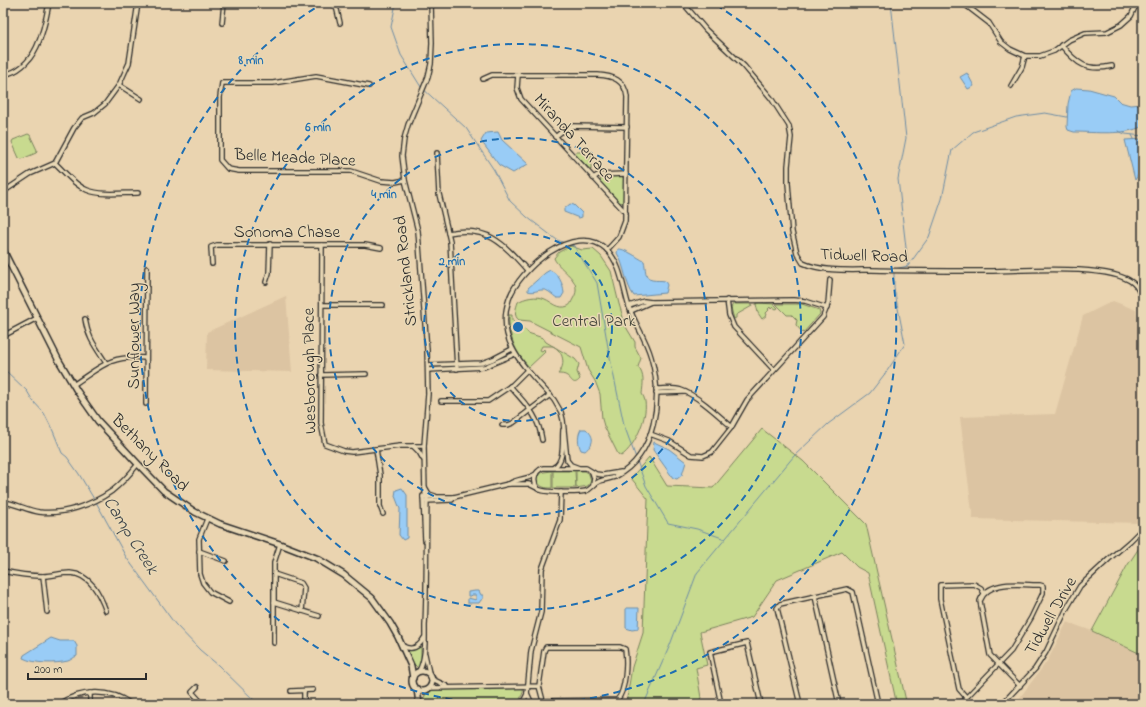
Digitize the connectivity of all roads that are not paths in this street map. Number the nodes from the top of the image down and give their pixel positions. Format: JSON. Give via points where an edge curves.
{"nodes":[{"id":1,"x":49,"y":3,"type":"edge"},
{"id":2,"x":138,"y":3,"type":"edge"},
{"id":3,"x":224,"y":3,"type":"edge"},
{"id":4,"x":333,"y":3,"type":"edge"},
{"id":5,"x":431,"y":3,"type":"edge"},
{"id":6,"x":683,"y":3,"type":"edge"},
{"id":7,"x":963,"y":3,"type":"edge"},
{"id":8,"x":1137,"y":3,"type":"edge"},
{"id":9,"x":222,"y":23,"type":"dead end"},
{"id":10,"x":340,"y":23,"type":"dead end"},
{"id":11,"x":1061,"y":45,"type":"junction"},
{"id":12,"x":1025,"y":56,"type":"junction"},
{"id":13,"x":1112,"y":66,"type":"dead end"},
{"id":14,"x":3,"y":74,"type":"edge"},
{"id":15,"x":518,"y":75,"type":"junction"},
{"id":16,"x":482,"y":79,"type":"dead end"},
{"id":17,"x":119,"y":85,"type":"junction"},
{"id":18,"x":369,"y":86,"type":"dead end"},
{"id":19,"x":1011,"y":86,"type":"dead end"},
{"id":20,"x":141,"y":99,"type":"dead end"},
{"id":21,"x":627,"y":126,"type":"junction"},
{"id":22,"x":555,"y":137,"type":"junction"},
{"id":23,"x":437,"y":153,"type":"dead end"},
{"id":24,"x":55,"y":163,"type":"junction"},
{"id":25,"x":626,"y":174,"type":"junction"},
{"id":26,"x":593,"y":178,"type":"junction"},
{"id":27,"x":405,"y":180,"type":"junction"},
{"id":28,"x":3,"y":192,"type":"edge"},
{"id":29,"x":138,"y":193,"type":"dead end"},
{"id":30,"x":626,"y":214,"type":"junction"},
{"id":31,"x":448,"y":233,"type":"junction"},
{"id":32,"x":270,"y":244,"type":"junction"},
{"id":33,"x":322,"y":245,"type":"junction"},
{"id":34,"x":381,"y":248,"type":"dead end"},
{"id":35,"x":3,"y":250,"type":"edge"},
{"id":36,"x":607,"y":250,"type":"junction"},
{"id":37,"x":212,"y":264,"type":"dead end"},
{"id":38,"x":147,"y":268,"type":"dead end"},
{"id":39,"x":527,"y":270,"type":"junction"},
{"id":40,"x":830,"y":280,"type":"dead end"},
{"id":41,"x":266,"y":282,"type":"dead end"},
{"id":42,"x":727,"y":300,"type":"junction"},
{"id":43,"x":1143,"y":301,"type":"edge"},
{"id":44,"x":651,"y":302,"type":"junction"},
{"id":45,"x":322,"y":305,"type":"junction"},
{"id":46,"x":383,"y":305,"type":"dead end"},
{"id":47,"x":629,"y":306,"type":"junction"},
{"id":48,"x":827,"y":308,"type":"junction"},
{"id":49,"x":631,"y":311,"type":"junction"},
{"id":50,"x":37,"y":318,"type":"junction"},
{"id":51,"x":85,"y":319,"type":"dead end"},
{"id":52,"x":3,"y":336,"type":"edge"},
{"id":53,"x":512,"y":350,"type":"junction"},
{"id":54,"x":515,"y":354,"type":"junction"},
{"id":55,"x":146,"y":358,"type":"junction"},
{"id":56,"x":106,"y":363,"type":"junction"},
{"id":57,"x":457,"y":364,"type":"junction"},
{"id":58,"x":428,"y":365,"type":"junction"},
{"id":59,"x":457,"y":369,"type":"junction"},
{"id":60,"x":428,"y":370,"type":"junction"},
{"id":61,"x":527,"y":370,"type":"junction"},
{"id":62,"x":774,"y":370,"type":"junction"},
{"id":63,"x":322,"y":374,"type":"junction"},
{"id":64,"x":366,"y":374,"type":"dead end"},
{"id":65,"x":73,"y":385,"type":"junction"},
{"id":66,"x":510,"y":386,"type":"junction"},
{"id":67,"x":656,"y":389,"type":"junction"},
{"id":68,"x":680,"y":391,"type":"junction"},
{"id":69,"x":656,"y":394,"type":"junction"},
{"id":70,"x":550,"y":395,"type":"junction"},
{"id":71,"x":441,"y":401,"type":"dead end"},
{"id":72,"x":146,"y":404,"type":"dead end"},
{"id":73,"x":531,"y":411,"type":"junction"},
{"id":74,"x":563,"y":423,"type":"junction"},
{"id":75,"x":502,"y":425,"type":"dead end"},
{"id":76,"x":732,"y":427,"type":"junction"},
{"id":77,"x":650,"y":434,"type":"junction"},
{"id":78,"x":542,"y":440,"type":"dead end"},
{"id":79,"x":413,"y":446,"type":"junction"},
{"id":80,"x":424,"y":446,"type":"junction"},
{"id":81,"x":376,"y":449,"type":"junction"},
{"id":82,"x":424,"y":462,"type":"junction"},
{"id":83,"x":138,"y":464,"type":"junction"},
{"id":84,"x":552,"y":468,"type":"junction"},
{"id":85,"x":579,"y":468,"type":"junction"},
{"id":86,"x":592,"y":471,"type":"junction"},
{"id":87,"x":622,"y":472,"type":"junction"},
{"id":88,"x":536,"y":474,"type":"junction"},
{"id":89,"x":602,"y":475,"type":"junction"},
{"id":90,"x":603,"y":480,"type":"junction"},
{"id":91,"x":424,"y":483,"type":"junction"},
{"id":92,"x":508,"y":484,"type":"junction"},
{"id":93,"x":592,"y":486,"type":"junction"},
{"id":94,"x":537,"y":488,"type":"junction"},
{"id":95,"x":561,"y":492,"type":"junction"},
{"id":96,"x":440,"y":497,"type":"junction"},
{"id":97,"x":454,"y":497,"type":"junction"},
{"id":98,"x":424,"y":499,"type":"junction"},
{"id":99,"x":436,"y":501,"type":"junction"},
{"id":100,"x":3,"y":502,"type":"edge"},
{"id":101,"x":426,"y":513,"type":"junction"},
{"id":102,"x":383,"y":514,"type":"dead end"},
{"id":103,"x":207,"y":519,"type":"junction"},
{"id":104,"x":1143,"y":528,"type":"edge"},
{"id":105,"x":280,"y":544,"type":"junction"},
{"id":106,"x":199,"y":551,"type":"junction"},
{"id":107,"x":426,"y":555,"type":"junction"},
{"id":108,"x":226,"y":561,"type":"dead end"},
{"id":109,"x":3,"y":571,"type":"edge"},
{"id":110,"x":274,"y":574,"type":"junction"},
{"id":111,"x":43,"y":576,"type":"junction"},
{"id":112,"x":984,"y":593,"type":"junction"},
{"id":113,"x":815,"y":596,"type":"junction"},
{"id":114,"x":229,"y":602,"type":"dead end"},
{"id":115,"x":274,"y":602,"type":"junction"},
{"id":116,"x":106,"y":611,"type":"dead end"},
{"id":117,"x":302,"y":611,"type":"junction"},
{"id":118,"x":47,"y":612,"type":"dead end"},
{"id":119,"x":319,"y":616,"type":"dead end"},
{"id":120,"x":425,"y":636,"type":"junction"},
{"id":121,"x":274,"y":643,"type":"dead end"},
{"id":122,"x":401,"y":643,"type":"junction"},
{"id":123,"x":424,"y":649,"type":"junction"},
{"id":124,"x":998,"y":664,"type":"junction"},
{"id":125,"x":411,"y":666,"type":"junction"},
{"id":126,"x":418,"y":672,"type":"junction"},
{"id":127,"x":429,"y":673,"type":"junction"},
{"id":128,"x":413,"y":678,"type":"junction"},
{"id":129,"x":432,"y":679,"type":"junction"},
{"id":130,"x":527,"y":686,"type":"junction"},
{"id":131,"x":539,"y":686,"type":"junction"},
{"id":132,"x":1020,"y":686,"type":"junction"},
{"id":133,"x":197,"y":687,"type":"dead end"},
{"id":134,"x":452,"y":687,"type":"junction"},
{"id":135,"x":428,"y":689,"type":"junction"},
{"id":136,"x":313,"y":690,"type":"dead end"},
{"id":137,"x":417,"y":690,"type":"junction"},
{"id":138,"x":291,"y":691,"type":"dead end"},
{"id":139,"x":304,"y":691,"type":"junction"},
{"id":140,"x":90,"y":693,"type":"junction"},
{"id":141,"x":527,"y":693,"type":"junction"},
{"id":142,"x":966,"y":697,"type":"junction"},
{"id":143,"x":59,"y":704,"type":"edge"},
{"id":144,"x":90,"y":704,"type":"edge"},
{"id":145,"x":131,"y":704,"type":"edge"},
{"id":146,"x":203,"y":704,"type":"edge"},
{"id":147,"x":304,"y":704,"type":"edge"},
{"id":148,"x":420,"y":704,"type":"edge"},
{"id":149,"x":522,"y":704,"type":"edge"},
{"id":150,"x":532,"y":704,"type":"edge"},
{"id":151,"x":721,"y":704,"type":"edge"},
{"id":152,"x":761,"y":704,"type":"edge"},
{"id":153,"x":800,"y":704,"type":"edge"},
{"id":154,"x":840,"y":704,"type":"edge"},
{"id":155,"x":878,"y":704,"type":"edge"},
{"id":156,"x":960,"y":704,"type":"edge"},
{"id":157,"x":1002,"y":704,"type":"edge"}],
"edges":[{"from":1,"to":14,"type":"street","via":[[34,54],[18,71]]},
{"from":2,"to":17,"type":"street","via":[[130,63]]},
{"from":3,"to":9,"type":"street"},
{"from":4,"to":10,"type":"street"},
{"from":5,"to":27,"type":"street","name":"Strickland Road","via":[[432,58],[428,77],[404,139],[402,160]]},
{"from":6,"to":43,"type":"street","name":"Tidwell Road","via":[[706,30],[744,66],[771,98],[788,126],[791,137],[788,183],[792,232],[797,253],[803,263],[822,268],[851,270],[1098,272],[1112,274],[1134,283]]},
{"from":7,"to":12,"type":"street","via":[[989,23],[1001,42],[1010,50]]},
{"from":8,"to":11,"type":"street","via":[[1131,16],[1121,25],[1107,32],[1085,33]]},
{"from":11,"to":12,"type":"street","via":[[1054,51],[1040,56]]},
{"from":11,"to":13,"type":"street","via":[[1073,59],[1086,67]]},
{"from":12,"to":19,"type":"street"},
{"from":15,"to":16,"type":"street","via":[[492,75]]},
{"from":15,"to":21,"type":"street","via":[[598,75],[616,78],[624,85],[627,94]]},
{"from":15,"to":22,"type":"street","name":"Miranda Terrace","via":[[520,97]]},
{"from":17,"to":20,"type":"street"},
{"from":17,"to":24,"type":"street","via":[[105,104],[82,118]]},
{"from":18,"to":27,"type":"street","name":"Belle Meade Place","via":[[316,76],[274,83],[222,83],[220,160],[228,169],[239,172],[351,171],[379,180]]},
{"from":21,"to":22,"type":"street","via":[[573,126]]},
{"from":21,"to":25,"type":"street"},
{"from":22,"to":26,"type":"street","name":"Miranda Terrace"},
{"from":23,"to":31,"type":"street","via":[[438,183]]},
{"from":24,"to":28,"type":"street","via":[[30,174]]},
{"from":24,"to":29,"type":"street","via":[[87,190]]},
{"from":25,"to":26,"type":"street","via":[[598,175]]},
{"from":25,"to":30,"type":"street"},
{"from":26,"to":30,"type":"street","name":"Miranda Terrace"},
{"from":27,"to":58,"type":"street","name":"Strickland Road","via":[[418,231]]},
{"from":30,"to":36,"type":"street","via":[[619,237]]},
{"from":31,"to":39,"type":"street","via":[[467,230],[487,236],[505,246]]},
{"from":31,"to":57,"type":"street"},
{"from":32,"to":33,"type":"street","name":"Sonoma Chase"},
{"from":32,"to":37,"type":"street","name":"Sonoma Chase","via":[[211,247]]},
{"from":32,"to":41,"type":"street","via":[[269,273]]},
{"from":33,"to":34,"type":"street","name":"Sonoma Chase","via":[[369,245]]},
{"from":33,"to":45,"type":"street","name":"Wesborough Place"},
{"from":35,"to":50,"type":"street","name":"Bethany Road"},
{"from":36,"to":39,"type":"street","via":[[588,241],[573,241],[549,253]]},
{"from":36,"to":47,"type":"street","via":[[617,265]]},
{"from":38,"to":55,"type":"street","name":"Sunflower Way"},
{"from":39,"to":53,"type":"street","via":[[514,288],[507,307],[506,328]]},
{"from":40,"to":48,"type":"street"},
{"from":42,"to":44,"type":"street"},
{"from":42,"to":48,"type":"street","via":[[796,300]]},
{"from":42,"to":62,"type":"street","via":[[734,327]]},
{"from":44,"to":47,"type":"street","via":[[644,301]]},
{"from":44,"to":49,"type":"street"},
{"from":45,"to":46,"type":"street"},
{"from":45,"to":63,"type":"street","name":"Wesborough Place"},
{"from":47,"to":49,"type":"street"},
{"from":48,"to":62,"type":"street"},
{"from":49,"to":67,"type":"street","via":[[651,357]]},
{"from":50,"to":52,"type":"street"},
{"from":50,"to":65,"type":"street","name":"Bethany Road"},
{"from":51,"to":56,"type":"street","via":[[87,331]]},
{"from":53,"to":54,"type":"street"},
{"from":53,"to":57,"type":"street","via":[[482,362]]},
{"from":54,"to":59,"type":"street","via":[[487,367]]},
{"from":54,"to":61,"type":"street"},
{"from":55,"to":56,"type":"street","via":[[125,358]]},
{"from":55,"to":72,"type":"street","name":"Sunflower Way"},
{"from":56,"to":65,"type":"street"},
{"from":57,"to":58,"type":"street"},
{"from":57,"to":59,"type":"street"},
{"from":58,"to":60,"type":"street","name":"Strickland Road"},
{"from":59,"to":60,"type":"street"},
{"from":60,"to":80,"type":"street","name":"Strickland Road"},
{"from":61,"to":66,"type":"street"},
{"from":61,"to":70,"type":"street"},
{"from":62,"to":76,"type":"street","via":[[744,403]]},
{"from":63,"to":64,"type":"street"},
{"from":63,"to":81,"type":"street","name":"Wesborough Place","via":[[321,423],[325,444],[348,452]]},
{"from":65,"to":83,"type":"street","name":"Bethany Road","via":[[98,420]]},
{"from":66,"to":71,"type":"street","via":[[486,402]]},
{"from":66,"to":73,"type":"street"},
{"from":67,"to":68,"type":"street"},
{"from":67,"to":69,"type":"street"},
{"from":68,"to":69,"type":"street"},
{"from":68,"to":76,"type":"street","via":[[687,393]]},
{"from":69,"to":77,"type":"street"},
{"from":70,"to":73,"type":"street"},
{"from":70,"to":74,"type":"street","via":[[561,412]]},
{"from":73,"to":75,"type":"street","via":[[511,424]]},
{"from":73,"to":78,"type":"street","via":[[538,422]]},
{"from":74,"to":84,"type":"street","via":[[561,459]]},
{"from":74,"to":85,"type":"street","via":[[567,460]]},
{"from":76,"to":77,"type":"street","via":[[714,450],[700,456],[688,455],[669,441]]},
{"from":77,"to":87,"type":"street","via":[[638,458]]},
{"from":79,"to":80,"type":"street","name":"Wesborough Place"},
{"from":79,"to":81,"type":"street","name":"Wesborough Place"},
{"from":79,"to":82,"type":"street"},
{"from":80,"to":82,"type":"street","name":"Strickland Road"},
{"from":81,"to":102,"type":"street","via":[[380,475],[380,506]]},
{"from":82,"to":91,"type":"street","name":"Strickland Road"},
{"from":83,"to":100,"type":"street","via":[[112,490],[85,505],[62,511],[44,512]]},
{"from":83,"to":103,"type":"street","name":"Bethany Road","via":[[169,494]]},
{"from":84,"to":85,"type":"street"},
{"from":84,"to":88,"type":"street","via":[[543,468]]},
{"from":85,"to":86,"type":"street"},
{"from":86,"to":89,"type":"street"},
{"from":86,"to":93,"type":"street"},
{"from":87,"to":89,"type":"street"},
{"from":87,"to":90,"type":"street"},
{"from":88,"to":92,"type":"street"},
{"from":88,"to":94,"type":"street"},
{"from":89,"to":90,"type":"street"},
{"from":90,"to":93,"type":"street"},
{"from":91,"to":96,"type":"street","via":[[429,494]]},
{"from":91,"to":98,"type":"street","name":"Strickland Road"},
{"from":92,"to":94,"type":"street","via":[[530,484]]},
{"from":92,"to":97,"type":"street"},
{"from":93,"to":95,"type":"street","via":[[585,491]]},
{"from":94,"to":95,"type":"street","via":[[545,492]]},
{"from":95,"to":130,"type":"street","via":[[560,520],[542,569],[541,612],[532,646]]},
{"from":96,"to":97,"type":"street"},
{"from":96,"to":98,"type":"street"},
{"from":97,"to":99,"type":"street","via":[[452,500]]},
{"from":98,"to":99,"type":"street"},
{"from":98,"to":101,"type":"street"},
{"from":98,"to":107,"type":"street"},
{"from":99,"to":101,"type":"street","via":[[430,505]]},
{"from":101,"to":107,"type":"street"},
{"from":103,"to":105,"type":"street","name":"Bethany Road"},
{"from":103,"to":106,"type":"street","via":[[199,538]]},
{"from":104,"to":132,"type":"street","name":"Tidwell Drive","via":[[1080,586],[1046,652]]},
{"from":105,"to":110,"type":"street","via":[[274,563]]},
{"from":105,"to":122,"type":"street","name":"Bethany Road","via":[[316,558],[344,575],[372,598]]},
{"from":106,"to":108,"type":"street"},
{"from":106,"to":114,"type":"street","via":[[203,583],[210,592]]},
{"from":107,"to":120,"type":"street"},
{"from":109,"to":111,"type":"street"},
{"from":110,"to":115,"type":"street"},
{"from":110,"to":117,"type":"street","via":[[302,583]]},
{"from":111,"to":116,"type":"street","via":[[70,573],[83,576],[100,594]]},
{"from":111,"to":118,"type":"street"},
{"from":112,"to":124,"type":"street","via":[[980,605],[990,655]]},
{"from":112,"to":124,"type":"street","via":[[1006,584],[1043,586],[1043,593],[1028,623],[1011,651]]},
{"from":112,"to":142,"type":"street","via":[[974,584],[940,585],[940,599],[959,689]]},
{"from":113,"to":153,"type":"street","via":[[780,604],[777,608]]},
{"from":113,"to":154,"type":"street"},
{"from":113,"to":155,"type":"street","via":[[847,589],[853,592]]},
{"from":115,"to":117,"type":"street"},
{"from":115,"to":121,"type":"street"},
{"from":117,"to":119,"type":"street"},
{"from":120,"to":122,"type":"street","via":[[414,648],[407,648]]},
{"from":120,"to":123,"type":"street"},
{"from":122,"to":125,"type":"street","name":"Bethany Road"},
{"from":123,"to":126,"type":"street","via":[[422,665]]},
{"from":123,"to":127,"type":"street"},
{"from":124,"to":132,"type":"street"},
{"from":124,"to":142,"type":"street"},
{"from":125,"to":126,"type":"street","name":"Bethany Road"},
{"from":125,"to":128,"type":"street","name":"Bethany Road"},
{"from":126,"to":127,"type":"street"},
{"from":126,"to":128,"type":"street"},
{"from":127,"to":129,"type":"street"},
{"from":128,"to":137,"type":"street"},
{"from":129,"to":134,"type":"street"},
{"from":129,"to":135,"type":"street"},
{"from":130,"to":131,"type":"street"},
{"from":130,"to":134,"type":"street"},
{"from":130,"to":141,"type":"street"},
{"from":131,"to":131,"type":"street","via":[[543,701],[616,700],[621,694],[625,676],[625,649],[546,647]]},
{"from":132,"to":157,"type":"street","name":"Tidwell Drive"},
{"from":133,"to":146,"type":"street","via":[[192,692]]},
{"from":134,"to":135,"type":"street"},
{"from":135,"to":137,"type":"street"},
{"from":135,"to":148,"type":"street"},
{"from":136,"to":139,"type":"street"},
{"from":137,"to":148,"type":"street"},
{"from":138,"to":139,"type":"street"},
{"from":139,"to":147,"type":"street"},
{"from":140,"to":143,"type":"street","via":[[74,696]]},
{"from":140,"to":144,"type":"street"},
{"from":140,"to":145,"type":"street","via":[[114,695]]},
{"from":141,"to":149,"type":"street"},
{"from":141,"to":150,"type":"street"},
{"from":142,"to":156,"type":"street"},
{"from":151,"to":152,"type":"street","via":[[710,652],[747,643]]}]}
